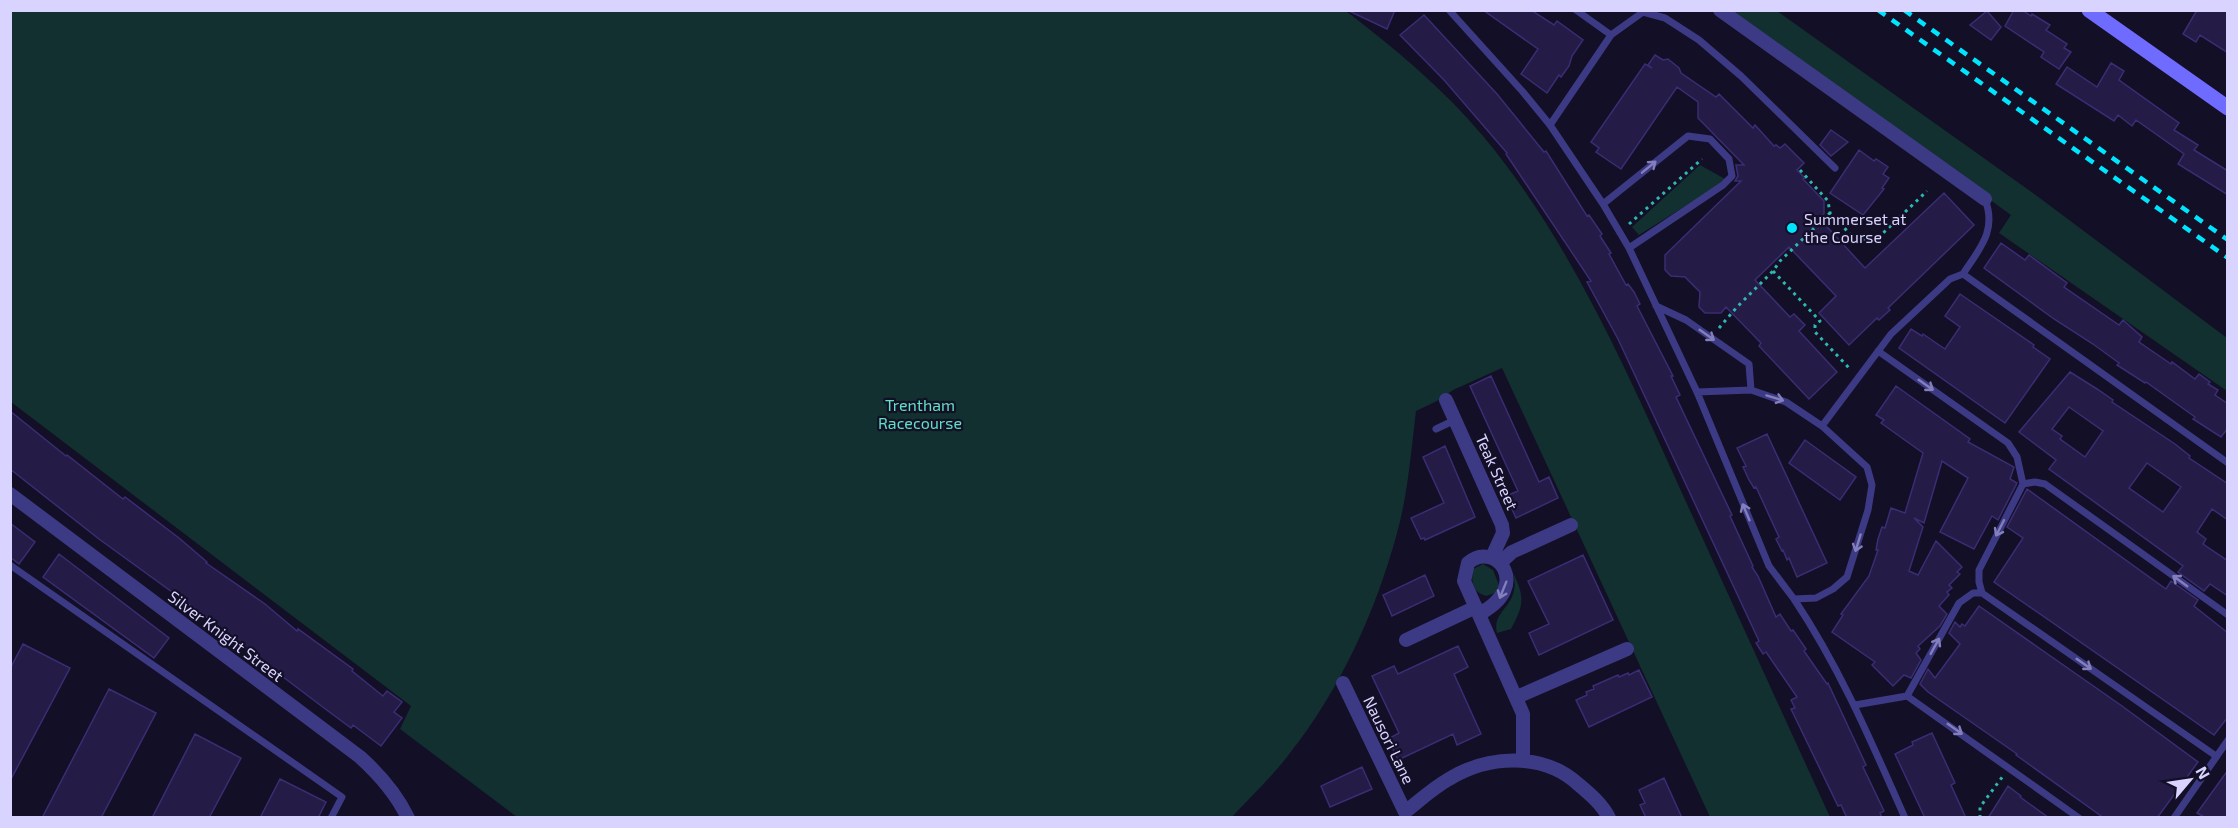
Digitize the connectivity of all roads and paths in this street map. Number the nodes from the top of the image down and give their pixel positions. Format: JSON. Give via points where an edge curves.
{"nodes":[{"id":1,"x":1449,"y":10,"type":"edge"},
{"id":2,"x":1576,"y":10,"type":"edge"},
{"id":3,"x":1720,"y":10,"type":"edge"},
{"id":4,"x":2089,"y":10,"type":"edge"},
{"id":5,"x":1643,"y":11,"type":"edge"},
{"id":6,"x":1611,"y":35,"type":"junction"},
{"id":7,"x":2228,"y":108,"type":"edge"},
{"id":8,"x":1550,"y":125,"type":"junction"},
{"id":9,"x":1702,"y":159,"type":"dead end"},
{"id":10,"x":1835,"y":168,"type":"dead end"},
{"id":11,"x":1800,"y":170,"type":"dead end"},
{"id":12,"x":1927,"y":191,"type":"dead end"},
{"id":13,"x":1985,"y":199,"type":"joint"},
{"id":14,"x":1603,"y":204,"type":"junction"},
{"id":15,"x":1830,"y":213,"type":"junction"},
{"id":16,"x":1628,"y":225,"type":"dead end"},
{"id":17,"x":1629,"y":248,"type":"junction"},
{"id":18,"x":1773,"y":272,"type":"junction"},
{"id":19,"x":1963,"y":274,"type":"junction"},
{"id":20,"x":1656,"y":306,"type":"junction"},
{"id":21,"x":1719,"y":328,"type":"dead end"},
{"id":22,"x":1878,"y":351,"type":"junction"},
{"id":23,"x":1851,"y":370,"type":"dead end"},
{"id":24,"x":1751,"y":390,"type":"junction"},
{"id":25,"x":1697,"y":392,"type":"junction"},
{"id":26,"x":1446,"y":400,"type":"dead end"},
{"id":27,"x":1455,"y":420,"type":"junction"},
{"id":28,"x":1822,"y":426,"type":"junction"},
{"id":29,"x":1436,"y":429,"type":"dead end"},
{"id":30,"x":2228,"y":464,"type":"edge"},
{"id":31,"x":2023,"y":484,"type":"junction"},
{"id":32,"x":10,"y":494,"type":"edge"},
{"id":33,"x":1571,"y":525,"type":"dead end"},
{"id":34,"x":1496,"y":560,"type":"junction"},
{"id":35,"x":10,"y":565,"type":"edge"},
{"id":36,"x":1982,"y":593,"type":"junction"},
{"id":37,"x":1794,"y":599,"type":"junction"},
{"id":38,"x":1478,"y":610,"type":"junction"},
{"id":39,"x":2228,"y":615,"type":"edge"},
{"id":40,"x":1406,"y":640,"type":"dead end"},
{"id":41,"x":1627,"y":649,"type":"dead end"},
{"id":42,"x":1343,"y":683,"type":"dead end"},
{"id":43,"x":1908,"y":696,"type":"junction"},
{"id":44,"x":1517,"y":697,"type":"junction"},
{"id":45,"x":1855,"y":705,"type":"junction"},
{"id":46,"x":2228,"y":740,"type":"edge"},
{"id":47,"x":2216,"y":756,"type":"junction"},
{"id":48,"x":1523,"y":760,"type":"junction"},
{"id":49,"x":2009,"y":767,"type":"junction"},
{"id":50,"x":331,"y":818,"type":"edge"},
{"id":51,"x":408,"y":818,"type":"edge"},
{"id":52,"x":1609,"y":818,"type":"edge"},
{"id":53,"x":1905,"y":818,"type":"edge"},
{"id":54,"x":1980,"y":818,"type":"edge"},
{"id":55,"x":2079,"y":818,"type":"edge"},
{"id":56,"x":2174,"y":818,"type":"edge"}],
"edges":[{"from":1,"to":8,"type":"lane"},
{"from":2,"to":6,"type":"lane"},
{"from":3,"to":13,"type":"street"},
{"from":4,"to":7,"type":"street"},
{"from":5,"to":6,"type":"lane"},
{"from":5,"to":10,"type":"lane","via":[[1665,18],[1699,40],[1742,76]]},
{"from":6,"to":8,"type":"lane"},
{"from":8,"to":14,"type":"lane"},
{"from":9,"to":16,"type":"path"},
{"from":11,"to":15,"type":"path","via":[[1828,201]]},
{"from":12,"to":15,"type":"path","via":[[1872,240],[1855,238]]},
{"from":13,"to":19,"type":"lane","via":[[1990,210],[1988,233]]},
{"from":14,"to":17,"type":"lane"},
{"from":14,"to":17,"type":"lane","one_way":true,"via":[[1688,136],[1710,139],[1729,159],[1732,176]]},
{"from":15,"to":18,"type":"path"},
{"from":17,"to":20,"type":"lane"},
{"from":18,"to":21,"type":"path"},
{"from":18,"to":23,"type":"path","via":[[1820,321],[1815,332]]},
{"from":19,"to":22,"type":"lane","via":[[1950,279],[1891,333]]},
{"from":19,"to":30,"type":"lane"},
{"from":20,"to":24,"type":"lane","one_way":true,"via":[[1686,320],[1749,364]]},
{"from":20,"to":25,"type":"lane"},
{"from":22,"to":28,"type":"lane"},
{"from":22,"to":31,"type":"lane","one_way":true,"via":[[2008,443],[2022,470]]},
{"from":24,"to":25,"type":"lane"},
{"from":24,"to":28,"type":"lane","one_way":true,"via":[[1786,402]]},
{"from":37,"to":25,"type":"lane","one_way":true,"via":[[1769,566]]},
{"from":26,"to":27,"type":"street","name":"Teak Street"},
{"from":27,"to":29,"type":"lane"},
{"from":27,"to":34,"type":"street","name":"Teak Street","via":[[1502,525]]},
{"from":28,"to":37,"type":"lane","one_way":true,"via":[[1867,467],[1872,485],[1868,510],[1847,577],[1816,598]]},
{"from":31,"to":36,"type":"lane","one_way":true,"via":[[1979,570]]},
{"from":39,"to":31,"type":"lane","one_way":true,"via":[[2045,484]]},
{"from":32,"to":51,"type":"street","name":"Silver Knight Street","via":[[360,757],[391,788]]},
{"from":33,"to":34,"type":"street"},
{"from":34,"to":38,"type":"street","name":"Teak Street","one_way":true,"via":[[1507,583],[1493,606]]},
{"from":34,"to":38,"type":"street","via":[[1487,555],[1476,557],[1466,568],[1464,581]]},
{"from":35,"to":50,"type":"lane","via":[[342,797]]},
{"from":43,"to":36,"type":"lane","one_way":true,"via":[[1959,603],[1973,593]]},
{"from":36,"to":47,"type":"lane","one_way":true},
{"from":37,"to":45,"type":"lane"},
{"from":38,"to":40,"type":"street","name":"Teak Street"},
{"from":38,"to":44,"type":"street"},
{"from":41,"to":44,"type":"street"},
{"from":42,"to":48,"type":"street","name":"Nausori Lane","via":[[1405,812],[1450,778],[1469,769]]},
{"from":43,"to":45,"type":"lane"},
{"from":43,"to":49,"type":"lane","one_way":true},
{"from":44,"to":48,"type":"street","via":[[1525,725]]},
{"from":45,"to":53,"type":"lane"},
{"from":46,"to":47,"type":"lane"},
{"from":47,"to":56,"type":"lane"},
{"from":48,"to":52,"type":"street","via":[[1569,775]]},
{"from":49,"to":54,"type":"path","via":[[1980,807]]},
{"from":49,"to":55,"type":"lane"}]}
